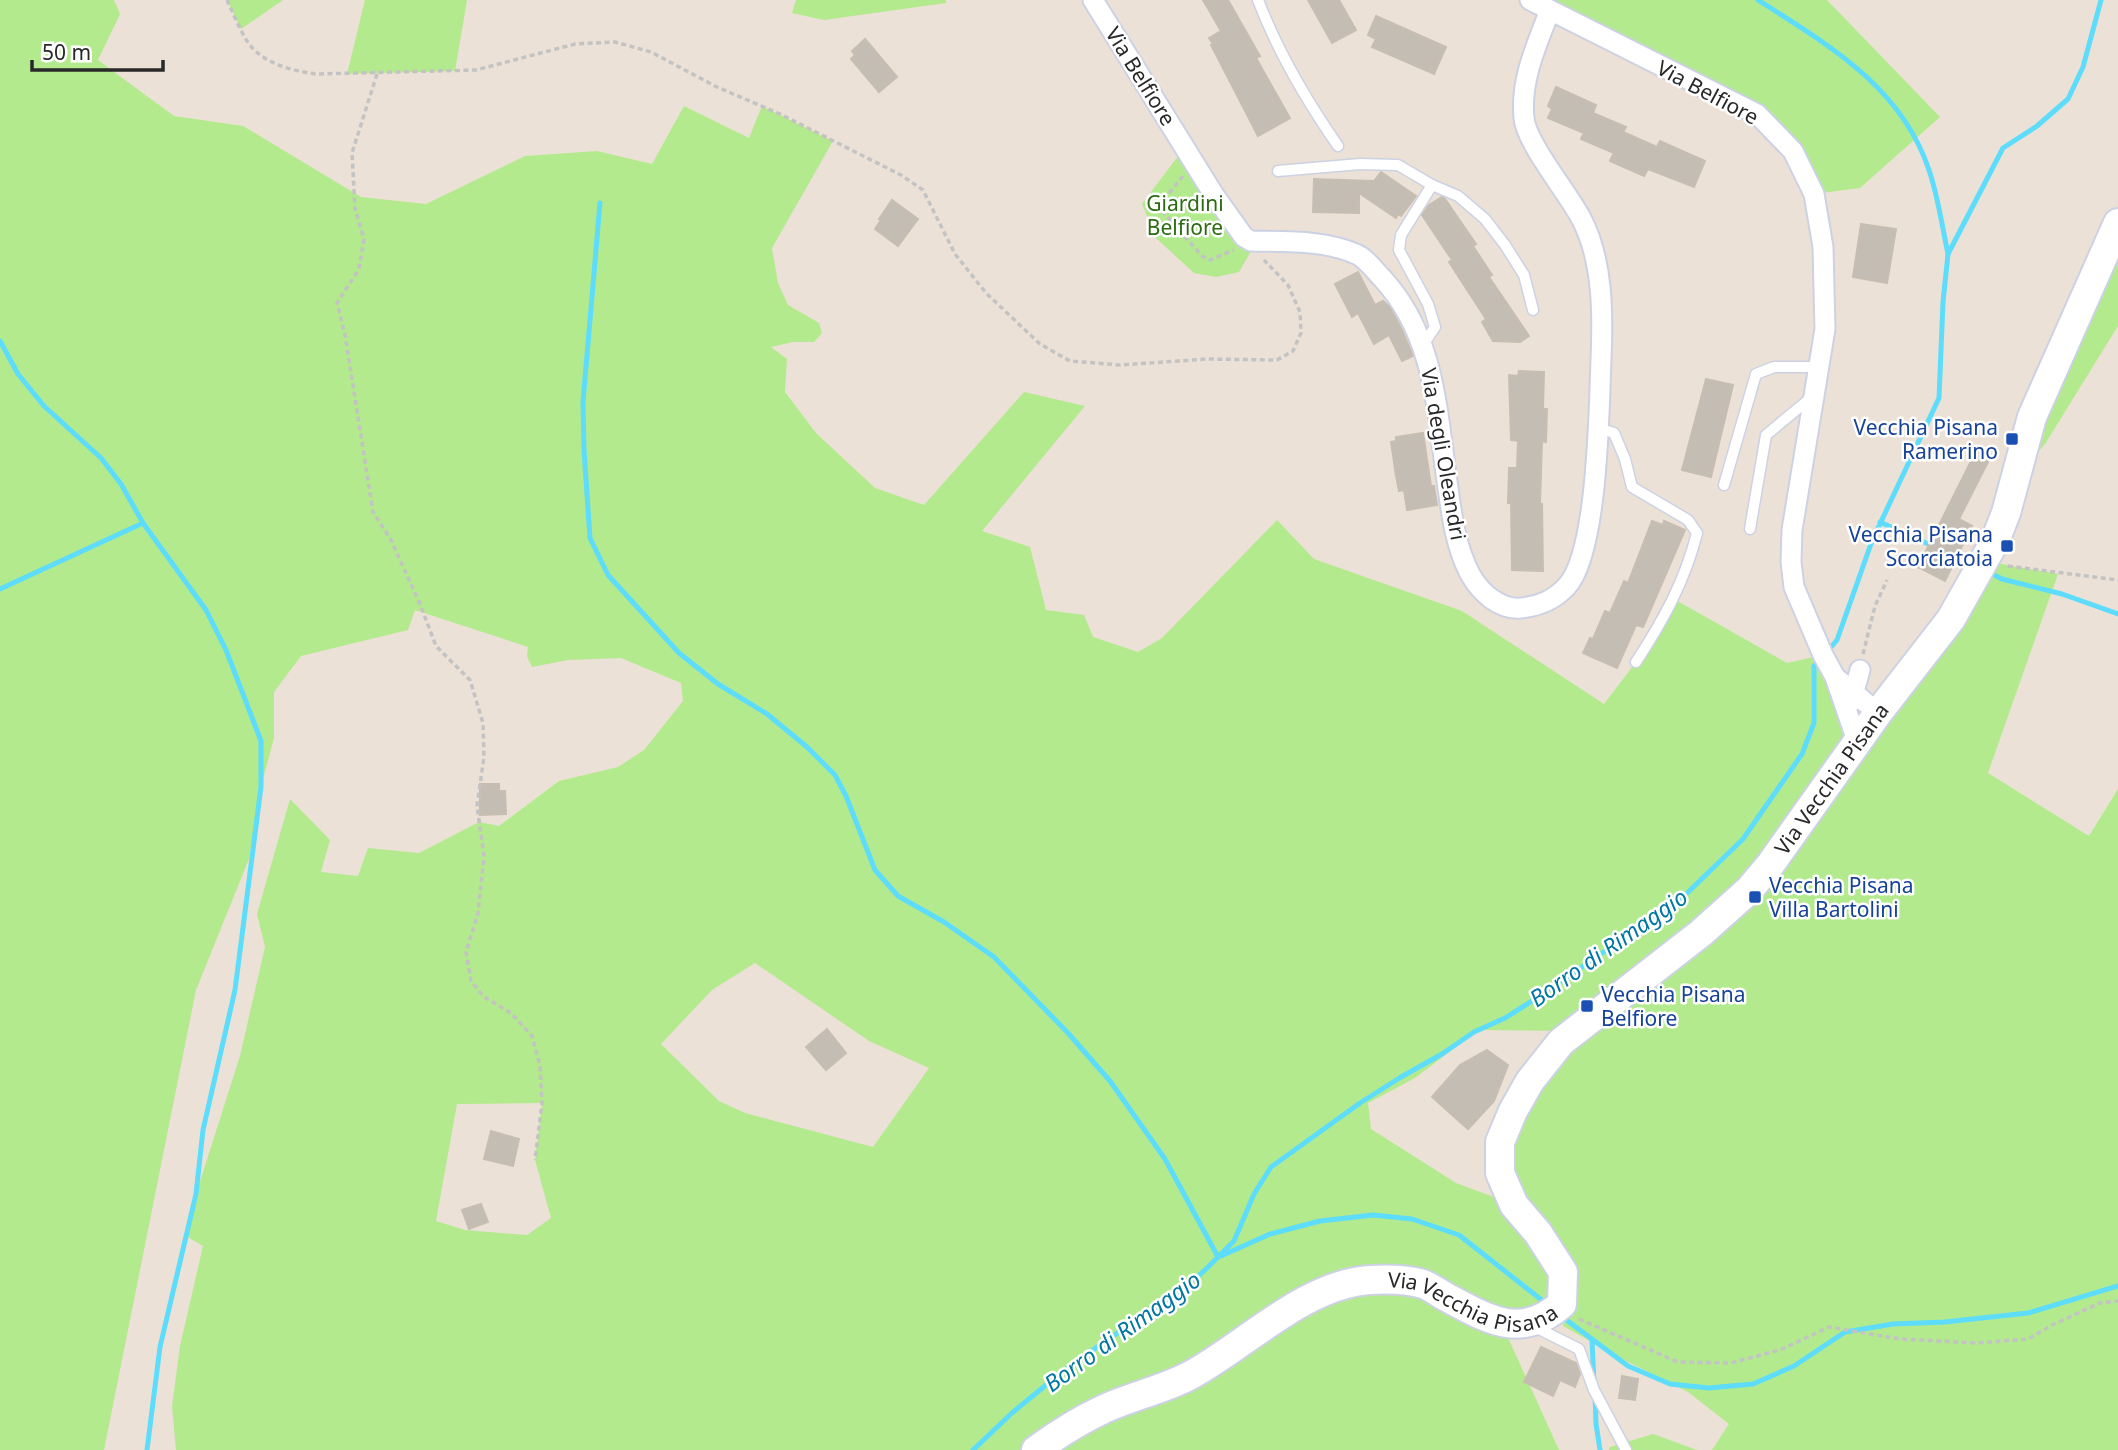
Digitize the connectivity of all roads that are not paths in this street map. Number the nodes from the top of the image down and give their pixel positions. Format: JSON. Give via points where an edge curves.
{"nodes":[{"id":1,"x":1093,"y":0,"type":"edge"},
{"id":2,"x":1258,"y":0,"type":"edge"},
{"id":3,"x":1530,"y":0,"type":"edge"},
{"id":4,"x":1550,"y":10,"type":"junction"},
{"id":5,"x":1338,"y":146,"type":"dead end"},
{"id":6,"x":1278,"y":171,"type":"dead end"},
{"id":7,"x":1432,"y":185,"type":"junction"},
{"id":8,"x":2118,"y":223,"type":"edge"},
{"id":9,"x":1251,"y":241,"type":"joint"},
{"id":10,"x":1533,"y":310,"type":"dead end"},
{"id":11,"x":1423,"y":346,"type":"junction"},
{"id":12,"x":1819,"y":367,"type":"junction"},
{"id":13,"x":1815,"y":394,"type":"junction"},
{"id":14,"x":1597,"y":428,"type":"junction"},
{"id":15,"x":1724,"y":485,"type":"dead end"},
{"id":16,"x":1750,"y":529,"type":"dead end"},
{"id":17,"x":1636,"y":662,"type":"dead end"},
{"id":18,"x":1860,"y":670,"type":"road end"},
{"id":19,"x":1835,"y":677,"type":"junction"},
{"id":20,"x":1854,"y":692,"type":"junction"},
{"id":21,"x":1847,"y":713,"type":"junction"},
{"id":22,"x":1878,"y":713,"type":"junction"},
{"id":23,"x":1857,"y":741,"type":"junction"},
{"id":24,"x":1529,"y":1324,"type":"junction"},
{"id":25,"x":1036,"y":1450,"type":"edge"},
{"id":26,"x":1626,"y":1450,"type":"edge"}],
"edges":[{"from":1,"to":9,"type":"street","name":"Via Belfiore","via":[[1233,223]]},
{"from":2,"to":5,"type":"lane","via":[[1287,65]]},
{"from":3,"to":4,"type":"street","name":"Via Belfiore"},
{"from":4,"to":12,"type":"street","name":"Via Belfiore","via":[[1757,114],[1793,151],[1814,194],[1823,247],[1825,329]]},
{"from":4,"to":14,"type":"street","name":"Via degli Oleandri","via":[[1529,64],[1524,122],[1584,222],[1597,265],[1602,333]]},
{"from":6,"to":7,"type":"lane","via":[[1360,164],[1398,166]]},
{"from":7,"to":10,"type":"lane","via":[[1458,196],[1485,219],[1524,275]]},
{"from":7,"to":11,"type":"lane","name":"Via degli Oleandri","via":[[1401,235],[1399,250],[1435,327]]},
{"from":8,"to":22,"type":"main road","name":"Via Vecchia Pisana","via":[[2032,417],[2006,513],[1985,561],[1951,619]]},
{"from":9,"to":11,"type":"street","name":"Via degli Oleandri","via":[[1334,246],[1360,255],[1391,288]]},
{"from":11,"to":14,"type":"street","name":"Via degli Oleandri","via":[[1433,377],[1454,533],[1471,574],[1488,598],[1516,608],[1542,606],[1569,585],[1583,558],[1593,498]]},
{"from":12,"to":13,"type":"street","name":"Via Belfiore"},
{"from":12,"to":15,"type":"lane","via":[[1774,367],[1756,374]]},
{"from":13,"to":16,"type":"lane","via":[[1766,435]]},
{"from":13,"to":19,"type":"street","name":"Via Belfiore","via":[[1792,530],[1791,562],[1794,587]]},
{"from":14,"to":17,"type":"lane","via":[[1614,433],[1632,487],[1688,520],[1697,533],[1674,599]]},
{"from":18,"to":20,"type":"street"},
{"from":19,"to":20,"type":"street","name":"Via Belfiore"},
{"from":19,"to":21,"type":"street","name":"Via Belfiore"},
{"from":20,"to":21,"type":"street"},
{"from":20,"to":22,"type":"street","name":"Via Belfiore"},
{"from":21,"to":23,"type":"street","name":"Via Belfiore"},
{"from":22,"to":23,"type":"main road","name":"Via Vecchia Pisana"},
{"from":23,"to":24,"type":"main road","name":"Via Vecchia Pisana","via":[[1749,890],[1561,1042],[1513,1111],[1500,1142],[1500,1173],[1514,1205],[1563,1272],[1562,1304]]},
{"from":24,"to":25,"type":"main road","name":"Via Vecchia Pisana","via":[[1500,1322],[1477,1314],[1424,1284],[1395,1279],[1364,1281],[1327,1292],[1292,1310],[1189,1376],[1106,1408]]},
{"from":24,"to":26,"type":"lane","via":[[1579,1349],[1594,1390]]}]}
